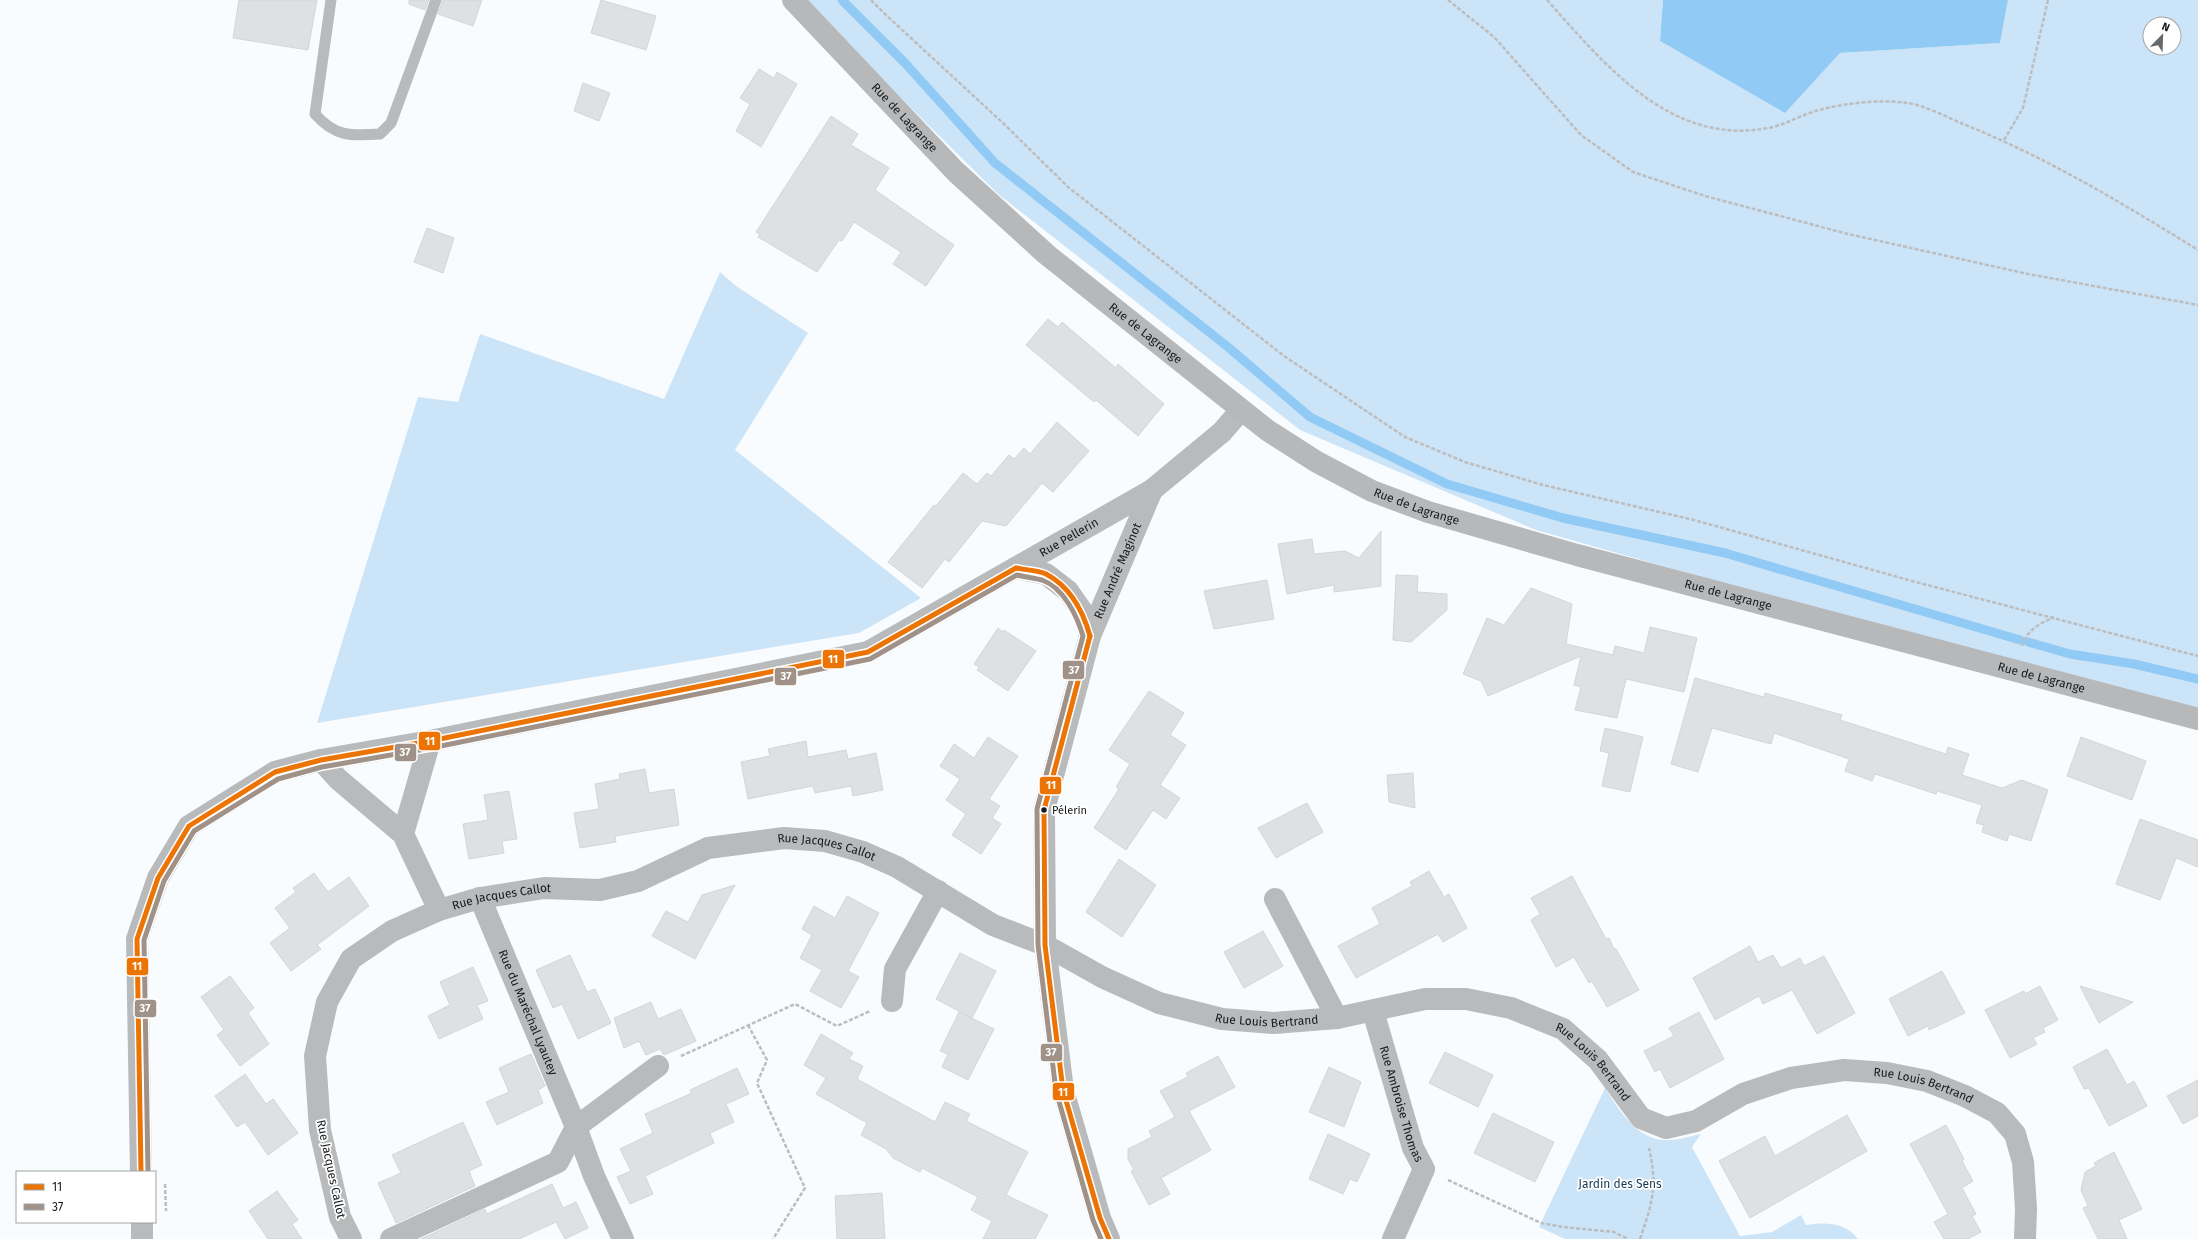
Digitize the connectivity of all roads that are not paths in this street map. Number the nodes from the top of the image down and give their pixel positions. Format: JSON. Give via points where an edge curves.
{"nodes":[{"id":1,"x":331,"y":0,"type":"edge"},
{"id":2,"x":436,"y":0,"type":"edge"},
{"id":3,"x":793,"y":0,"type":"edge"},
{"id":4,"x":1241,"y":410,"type":"junction"},
{"id":5,"x":1152,"y":490,"type":"junction"},
{"id":6,"x":1016,"y":568,"type":"junction"},
{"id":7,"x":1090,"y":636,"type":"junction"},
{"id":8,"x":2198,"y":719,"type":"edge"},
{"id":9,"x":430,"y":741,"type":"junction"},
{"id":10,"x":321,"y":760,"type":"junction"},
{"id":11,"x":403,"y":834,"type":"junction"},
{"id":12,"x":938,"y":891,"type":"junction"},
{"id":13,"x":480,"y":898,"type":"junction"},
{"id":14,"x":1275,"y":899,"type":"dead end"},
{"id":15,"x":439,"y":910,"type":"junction"},
{"id":16,"x":1045,"y":945,"type":"junction"},
{"id":17,"x":892,"y":1001,"type":"road end"},
{"id":18,"x":1373,"y":1011,"type":"junction"},
{"id":19,"x":1337,"y":1018,"type":"junction"},
{"id":20,"x":658,"y":1066,"type":"road end"},
{"id":21,"x":576,"y":1127,"type":"junction"},
{"id":22,"x":141,"y":1171,"type":"edge"},
{"id":23,"x":142,"y":1223,"type":"edge"},
{"id":24,"x":142,"y":1239,"type":"edge"},
{"id":25,"x":351,"y":1239,"type":"edge"},
{"id":26,"x":391,"y":1239,"type":"edge"},
{"id":27,"x":623,"y":1239,"type":"edge"},
{"id":28,"x":1108,"y":1239,"type":"edge"},
{"id":29,"x":1393,"y":1239,"type":"edge"},
{"id":30,"x":2024,"y":1239,"type":"edge"}],
"edges":[{"from":1,"to":2,"type":"lane","via":[[315,114],[326,126],[350,136],[380,134],[391,123]]},
{"from":3,"to":4,"type":"street","name":"Rue de Lagrange","via":[[956,172],[1046,254]]},
{"from":4,"to":5,"type":"street","name":"Rue Pellerin","via":[[1222,432]]},
{"from":4,"to":8,"type":"street","name":"Rue de Lagrange","via":[[1317,462],[1372,491],[1428,512],[1577,555]]},
{"from":5,"to":6,"type":"street","name":"Rue Pellerin"},
{"from":5,"to":7,"type":"street","name":"Rue André Maginot"},
{"from":6,"to":7,"type":"street","via":[[1046,574],[1068,591],[1084,614]]},
{"from":6,"to":9,"type":"street","name":"Rue Pellerin","via":[[868,652]]},
{"from":7,"to":16,"type":"street","name":"Rue André Maginot","via":[[1044,810]]},
{"from":9,"to":10,"type":"street","name":"Rue Pellerin"},
{"from":9,"to":11,"type":"street"},
{"from":10,"to":11,"type":"street","via":[[338,779]]},
{"from":10,"to":22,"type":"street","name":"Rue Pellerin","via":[[275,772],[189,826],[158,878],[137,939]]},
{"from":11,"to":15,"type":"street"},
{"from":12,"to":13,"type":"street","name":"Rue Jacques Callot","via":[[863,852],[825,841],[784,838],[708,848],[638,881],[600,890],[544,888]]},
{"from":12,"to":16,"type":"street","name":"Rue Jacques Callot","via":[[993,925]]},
{"from":12,"to":17,"type":"street","via":[[895,970]]},
{"from":13,"to":15,"type":"street","name":"Rue Jacques Callot"},
{"from":13,"to":21,"type":"street","name":"Rue du Maréchal Lyautey"},
{"from":14,"to":19,"type":"street"},
{"from":15,"to":25,"type":"street","name":"Rue Jacques Callot","via":[[392,931],[350,959],[327,1002],[315,1056],[320,1130],[340,1218]]},
{"from":16,"to":19,"type":"street","name":"Rue Louis Bertrand","via":[[1102,977],[1159,1004],[1222,1019],[1274,1023]]},
{"from":16,"to":28,"type":"street","name":"Rue André Maginot","via":[[1063,1090]]},
{"from":18,"to":19,"type":"street","name":"Rue Louis Bertrand"},
{"from":18,"to":29,"type":"street","name":"Rue Ambroise Thomas","via":[[1413,1148],[1424,1169]]},
{"from":18,"to":30,"type":"street","name":"Rue Louis Bertrand","via":[[1425,999],[1466,999],[1518,1011],[1563,1029],[1598,1060],[1641,1118],[1666,1128],[1696,1121],[1744,1094],[1791,1078],[1844,1070],[1927,1081],[1965,1096],[1997,1113],[2015,1134],[2023,1162],[2026,1209]]},
{"from":20,"to":21,"type":"street"},
{"from":21,"to":26,"type":"street","via":[[558,1162]]},
{"from":21,"to":27,"type":"street","name":"Rue du Maréchal Lyautey","via":[[594,1176]]},
{"from":23,"to":24,"type":"street"}]}
